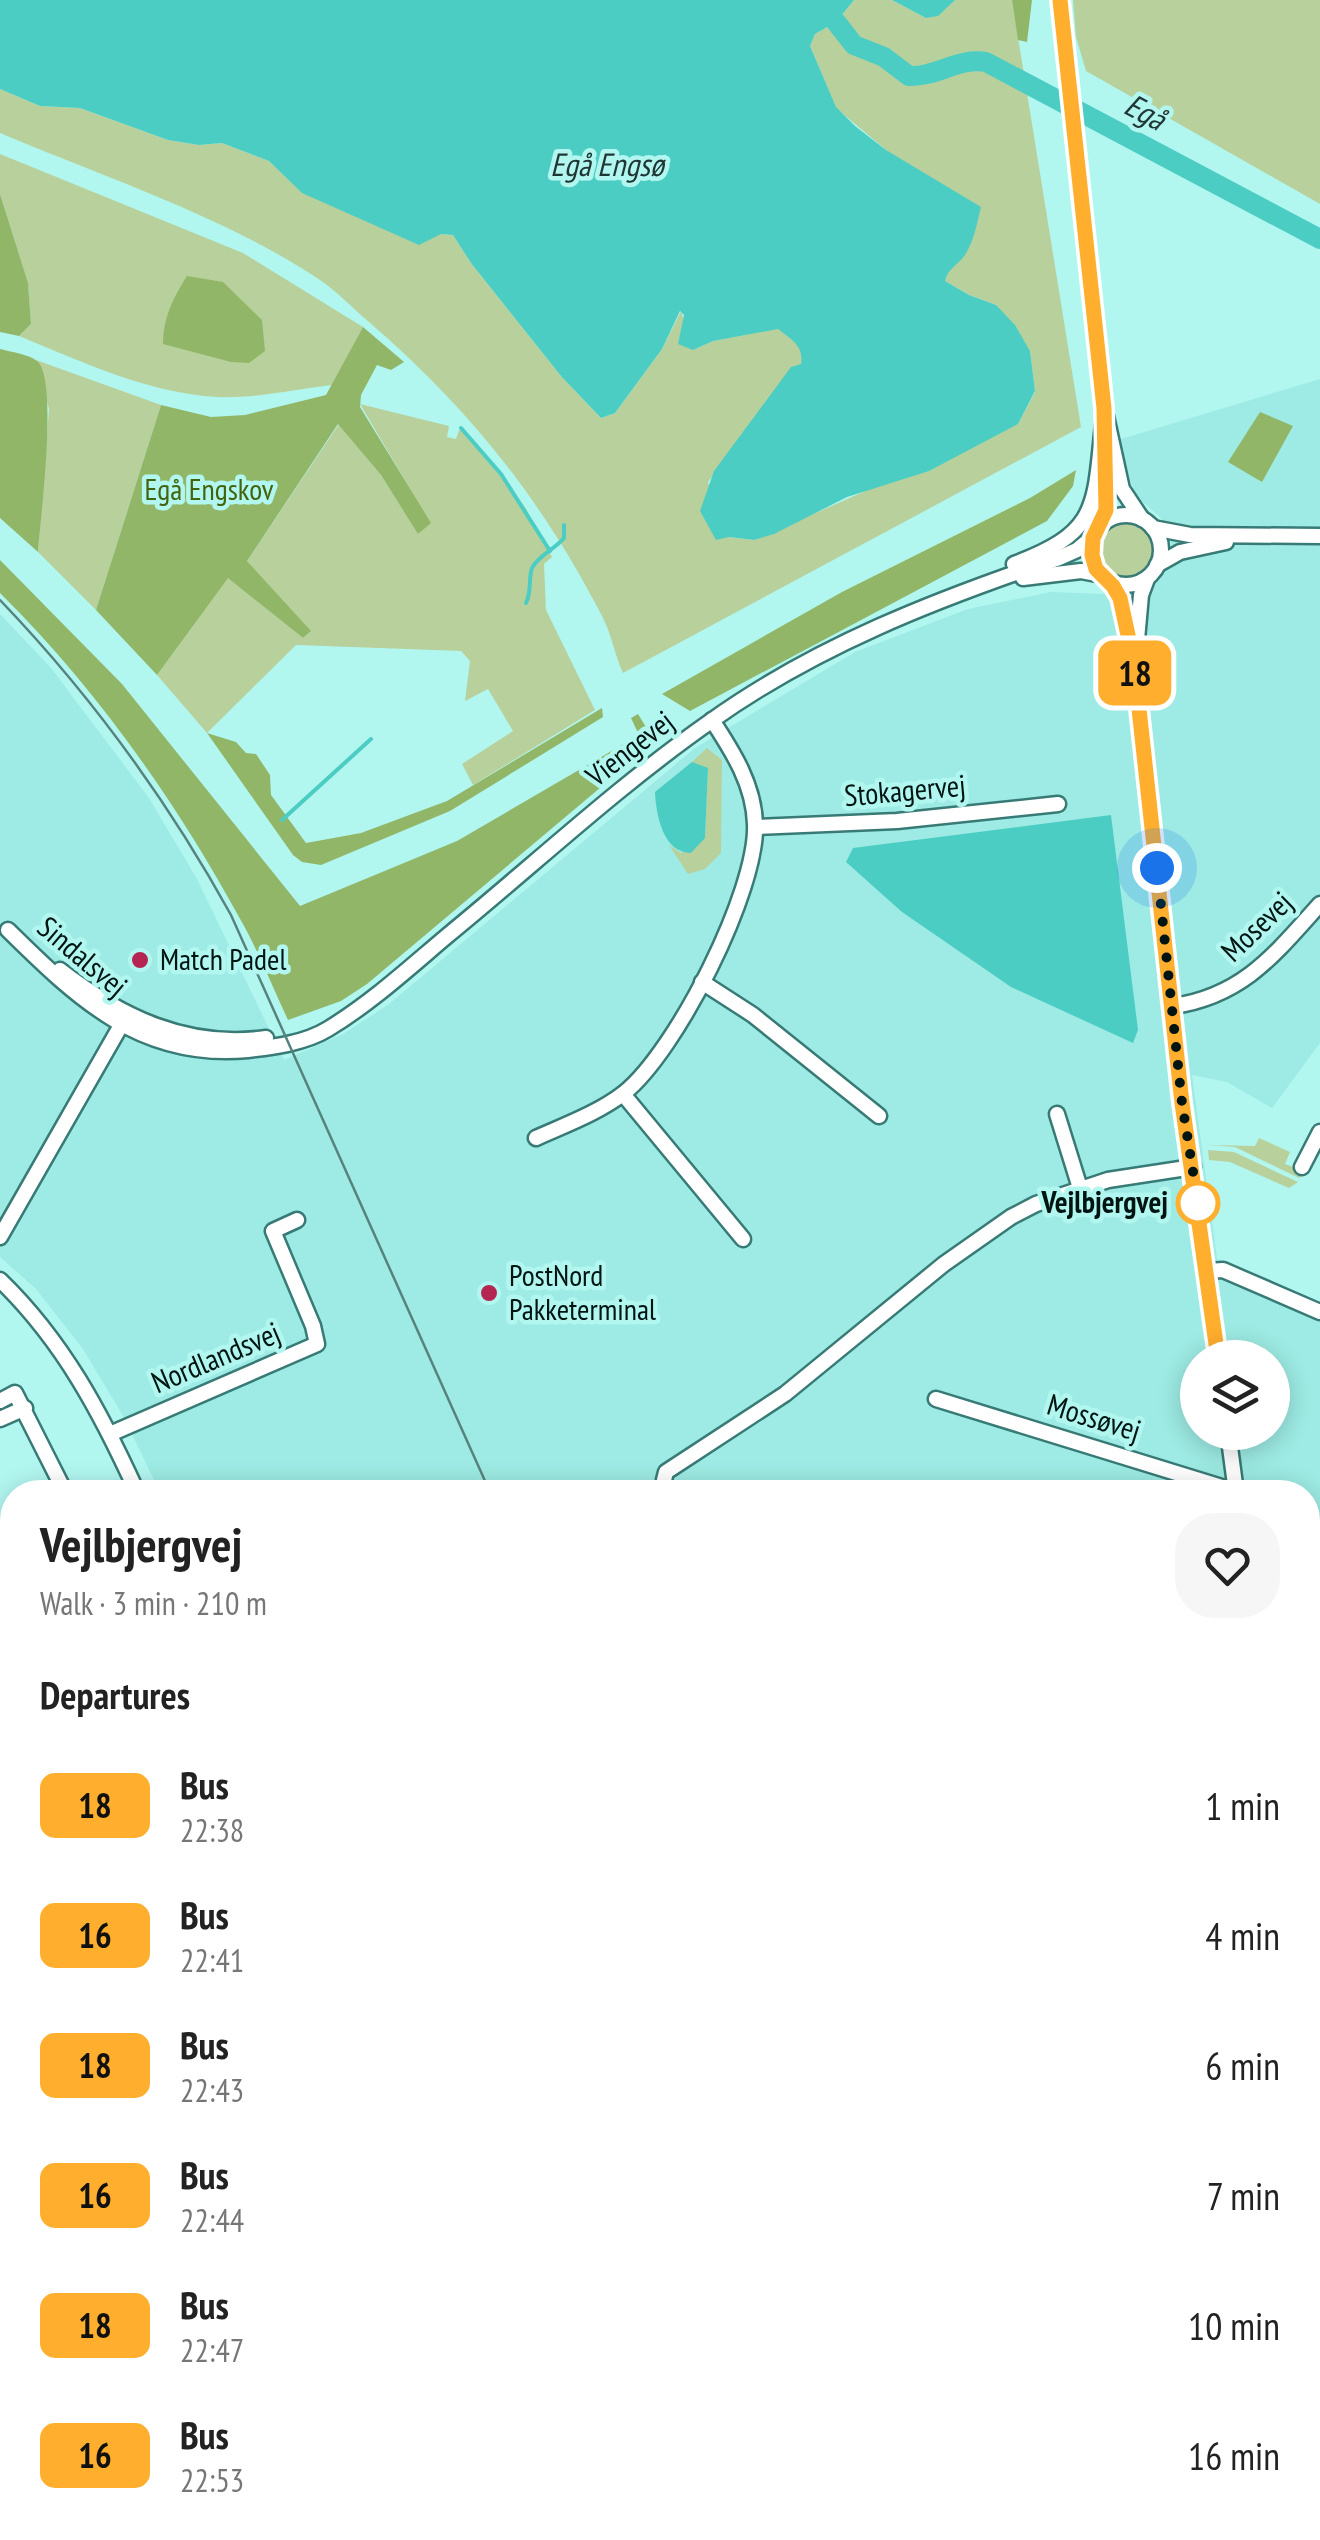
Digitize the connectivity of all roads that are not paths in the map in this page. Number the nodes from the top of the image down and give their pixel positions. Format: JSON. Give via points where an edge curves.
{"nodes":[{"id":1,"x":1060,"y":0,"type":"edge"},
{"id":2,"x":1103,"y":416,"type":"junction"},
{"id":3,"x":1148,"y":524,"type":"junction"},
{"id":4,"x":1098,"y":530,"type":"junction"},
{"id":5,"x":1320,"y":536,"type":"edge"},
{"id":6,"x":1251,"y":537,"type":"junction"},
{"id":7,"x":1152,"y":572,"type":"junction"},
{"id":8,"x":1106,"y":578,"type":"junction"},
{"id":9,"x":978,"y":587,"type":"junction"},
{"id":10,"x":913,"y":611,"type":"junction"},
{"id":11,"x":1134,"y":663,"type":"junction"},
{"id":12,"x":712,"y":720,"type":"junction"},
{"id":13,"x":1058,"y":804,"type":"dead end"},
{"id":14,"x":756,"y":827,"type":"junction"},
{"id":15,"x":1320,"y":904,"type":"edge"},
{"id":16,"x":4,"y":928,"type":"edge"},
{"id":17,"x":702,"y":982,"type":"junction"},
{"id":18,"x":1173,"y":1006,"type":"junction"},
{"id":19,"x":124,"y":1020,"type":"junction"},
{"id":20,"x":623,"y":1094,"type":"junction"},
{"id":21,"x":1057,"y":1114,"type":"dead end"},
{"id":22,"x":879,"y":1116,"type":"dead end"},
{"id":23,"x":1320,"y":1132,"type":"edge"},
{"id":24,"x":536,"y":1138,"type":"dead end"},
{"id":25,"x":1193,"y":1167,"type":"junction"},
{"id":26,"x":1302,"y":1167,"type":"dead end"},
{"id":27,"x":1080,"y":1188,"type":"junction"},
{"id":28,"x":298,"y":1220,"type":"dead end"},
{"id":29,"x":0,"y":1236,"type":"edge"},
{"id":30,"x":743,"y":1239,"type":"dead end"},
{"id":31,"x":1207,"y":1272,"type":"junction"},
{"id":32,"x":0,"y":1280,"type":"edge"},
{"id":33,"x":1320,"y":1312,"type":"edge"},
{"id":34,"x":1216,"y":1340,"type":"edge"},
{"id":35,"x":936,"y":1399,"type":"dead end"},
{"id":36,"x":0,"y":1401,"type":"edge"},
{"id":37,"x":25,"y":1408,"type":"junction"},
{"id":38,"x":0,"y":1419,"type":"edge"},
{"id":39,"x":110,"y":1434,"type":"junction"},
{"id":40,"x":1231,"y":1450,"type":"edge"},
{"id":41,"x":59,"y":1480,"type":"edge"},
{"id":42,"x":131,"y":1480,"type":"edge"},
{"id":43,"x":664,"y":1480,"type":"edge"},
{"id":44,"x":1198,"y":1480,"type":"edge"},
{"id":45,"x":1235,"y":1480,"type":"edge"}],
"edges":[{"from":1,"to":2,"type":"street"},
{"from":2,"to":3,"type":"street","via":[[1120,484]]},
{"from":2,"to":4,"type":"street","via":[[1107,485]]},
{"from":2,"to":10,"type":"street","via":[[1095,497],[1070,537]]},
{"from":3,"to":4,"type":"street","via":[[1123,515]]},
{"from":3,"to":6,"type":"street","via":[[1178,534]]},
{"from":3,"to":7,"type":"street","via":[[1161,546]]},
{"from":4,"to":8,"type":"street","via":[[1092,555]]},
{"from":4,"to":9,"type":"street","name":"Viengevej","via":[[1065,556]]},
{"from":5,"to":6,"type":"street"},
{"from":6,"to":7,"type":"street","via":[[1180,552]]},
{"from":7,"to":8,"type":"street","via":[[1130,585]]},
{"from":7,"to":11,"type":"street","via":[[1141,595]]},
{"from":8,"to":9,"type":"street","name":"Viengevej","via":[[1086,571],[1052,573]]},
{"from":8,"to":11,"type":"street","via":[[1122,605]]},
{"from":9,"to":10,"type":"street","name":"Viengevej"},
{"from":10,"to":12,"type":"street","name":"Viengevej","via":[[785,674]]},
{"from":11,"to":18,"type":"street"},
{"from":12,"to":14,"type":"street","via":[[743,772]]},
{"from":12,"to":19,"type":"street","name":"Viengevej","via":[[352,1012],[241,1041],[192,1038]]},
{"from":13,"to":14,"type":"street","name":"Stokagervej"},
{"from":14,"to":17,"type":"street","via":[[748,876]]},
{"from":15,"to":18,"type":"street","name":"Mosevej","via":[[1243,982]]},
{"from":16,"to":19,"type":"street","name":"Sindalsvej","via":[[75,994]]},
{"from":17,"to":20,"type":"street","via":[[668,1044]]},
{"from":17,"to":22,"type":"street"},
{"from":18,"to":25,"type":"street"},
{"from":19,"to":29,"type":"street"},
{"from":20,"to":24,"type":"street"},
{"from":20,"to":30,"type":"street"},
{"from":21,"to":27,"type":"street"},
{"from":23,"to":26,"type":"street"},
{"from":25,"to":27,"type":"street"},
{"from":25,"to":31,"type":"street"},
{"from":27,"to":43,"type":"street","via":[[981,1236],[786,1394],[666,1472]]},
{"from":28,"to":39,"type":"street","name":"Nordlandsvej","via":[[273,1232],[317,1344]]},
{"from":31,"to":33,"type":"street","via":[[1223,1270]]},
{"from":31,"to":34,"type":"street"},
{"from":32,"to":39,"type":"street","via":[[67,1358]]},
{"from":35,"to":44,"type":"street","name":"Mossøvej"},
{"from":36,"to":37,"type":"street","via":[[15,1393]]},
{"from":37,"to":38,"type":"street"},
{"from":37,"to":41,"type":"street"},
{"from":39,"to":42,"type":"street"},
{"from":40,"to":45,"type":"street"}]}
